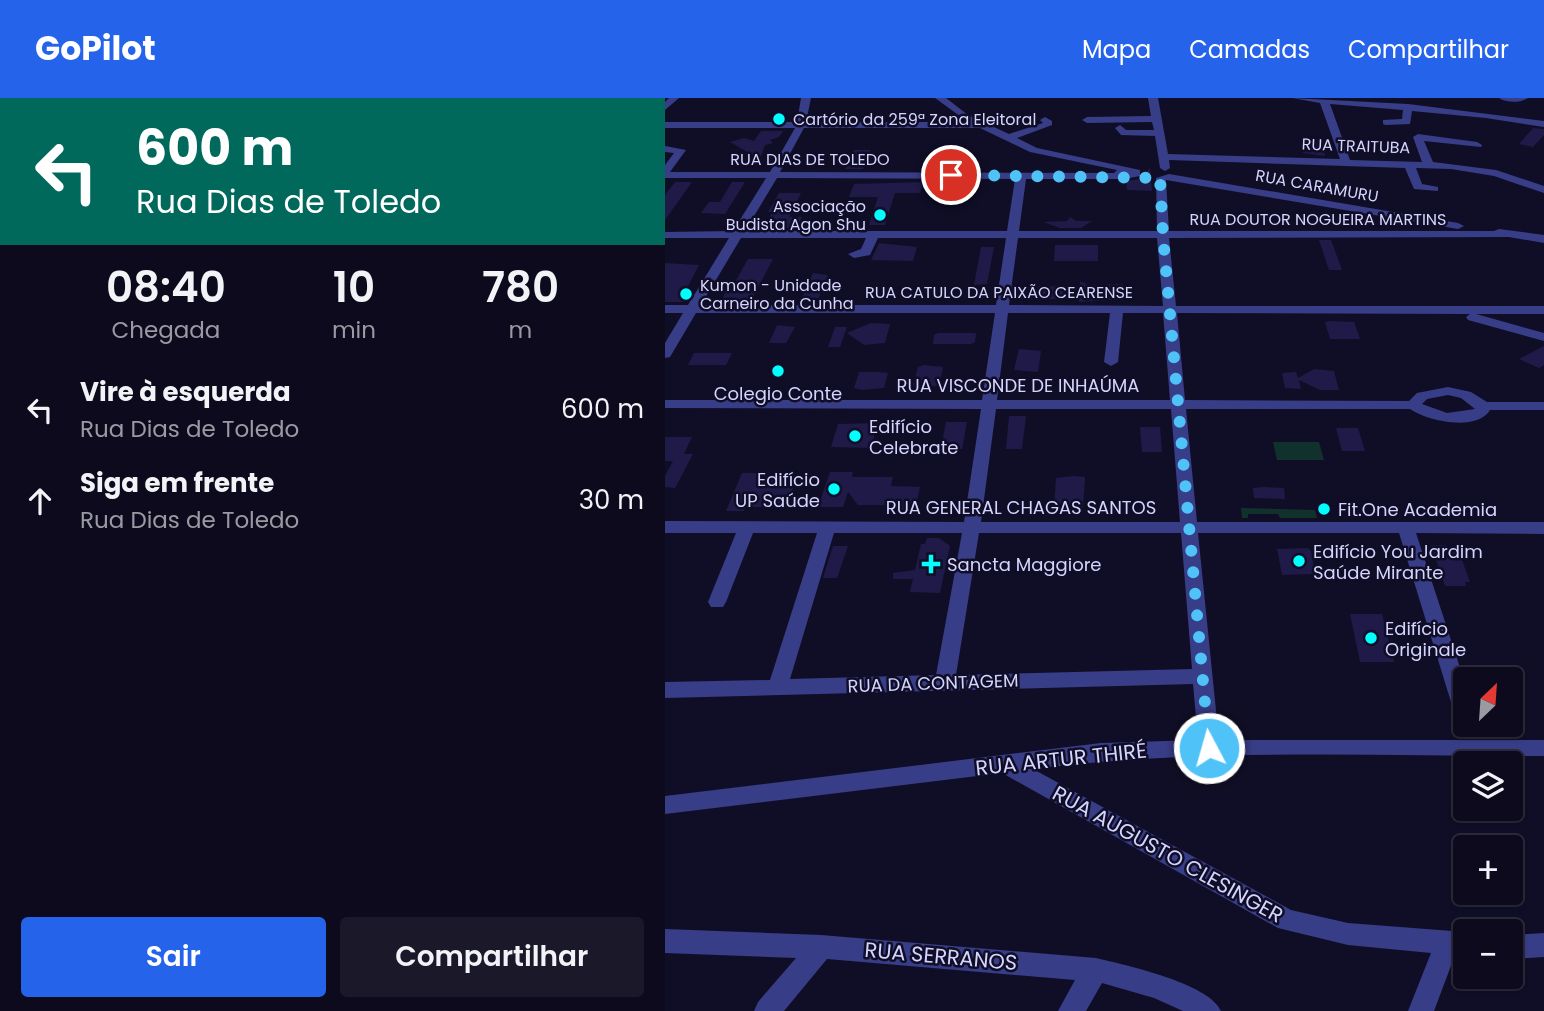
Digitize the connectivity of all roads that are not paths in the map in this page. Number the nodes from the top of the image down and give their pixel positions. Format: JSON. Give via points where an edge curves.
{"nodes":[{"id":1,"x":674,"y":98,"type":"edge"},
{"id":2,"x":806,"y":98,"type":"edge"},
{"id":3,"x":940,"y":98,"type":"edge"},
{"id":4,"x":1153,"y":98,"type":"edge"},
{"id":5,"x":1297,"y":98,"type":"edge"},
{"id":6,"x":1504,"y":98,"type":"edge"},
{"id":7,"x":1523,"y":98,"type":"edge"},
{"id":8,"x":1324,"y":99,"type":"edge"},
{"id":9,"x":1412,"y":104,"type":"edge"},
{"id":10,"x":665,"y":107,"type":"edge"},
{"id":11,"x":1159,"y":119,"type":"junction"},
{"id":12,"x":1045,"y":120,"type":"dead end"},
{"id":13,"x":1087,"y":120,"type":"dead end"},
{"id":14,"x":1386,"y":122,"type":"dead end"},
{"id":15,"x":1544,"y":124,"type":"edge"},
{"id":16,"x":665,"y":125,"type":"edge"},
{"id":17,"x":801,"y":125,"type":"junction"},
{"id":18,"x":981,"y":125,"type":"junction"},
{"id":19,"x":1120,"y":128,"type":"dead end"},
{"id":20,"x":1134,"y":136,"type":"dead end"},
{"id":21,"x":1161,"y":137,"type":"junction"},
{"id":22,"x":1008,"y":138,"type":"junction"},
{"id":23,"x":1477,"y":145,"type":"dead end"},
{"id":24,"x":665,"y":149,"type":"edge"},
{"id":25,"x":1163,"y":157,"type":"junction"},
{"id":26,"x":1346,"y":162,"type":"junction"},
{"id":27,"x":1409,"y":164,"type":"junction"},
{"id":28,"x":1428,"y":164,"type":"junction"},
{"id":29,"x":1130,"y":173,"type":"junction"},
{"id":30,"x":665,"y":174,"type":"edge"},
{"id":31,"x":773,"y":174,"type":"junction"},
{"id":32,"x":1161,"y":175,"type":"junction"},
{"id":33,"x":1021,"y":176,"type":"junction"},
{"id":34,"x":1434,"y":190,"type":"dead end"},
{"id":35,"x":1544,"y":190,"type":"edge"},
{"id":36,"x":1509,"y":234,"type":"junction"},
{"id":37,"x":665,"y":235,"type":"edge"},
{"id":38,"x":737,"y":235,"type":"junction"},
{"id":39,"x":873,"y":235,"type":"junction"},
{"id":40,"x":1013,"y":235,"type":"junction"},
{"id":41,"x":1163,"y":236,"type":"junction"},
{"id":42,"x":1544,"y":239,"type":"edge"},
{"id":43,"x":854,"y":254,"type":"dead end"},
{"id":44,"x":665,"y":309,"type":"edge"},
{"id":45,"x":692,"y":309,"type":"junction"},
{"id":46,"x":1003,"y":310,"type":"junction"},
{"id":47,"x":1117,"y":310,"type":"junction"},
{"id":48,"x":1171,"y":310,"type":"junction"},
{"id":49,"x":1446,"y":310,"type":"junction"},
{"id":50,"x":1544,"y":310,"type":"edge"},
{"id":51,"x":1544,"y":337,"type":"edge"},
{"id":52,"x":665,"y":354,"type":"edge"},
{"id":53,"x":1111,"y":362,"type":"dead end"},
{"id":54,"x":665,"y":404,"type":"edge"},
{"id":55,"x":989,"y":404,"type":"junction"},
{"id":56,"x":1180,"y":404,"type":"junction"},
{"id":57,"x":1413,"y":405,"type":"junction"},
{"id":58,"x":1484,"y":406,"type":"junction"},
{"id":59,"x":1544,"y":406,"type":"edge"},
{"id":60,"x":665,"y":527,"type":"edge"},
{"id":61,"x":746,"y":527,"type":"junction"},
{"id":62,"x":827,"y":528,"type":"junction"},
{"id":63,"x":971,"y":528,"type":"junction"},
{"id":64,"x":1189,"y":528,"type":"junction"},
{"id":65,"x":1406,"y":528,"type":"junction"},
{"id":66,"x":1544,"y":528,"type":"edge"},
{"id":67,"x":717,"y":602,"type":"dead end"},
{"id":68,"x":1202,"y":676,"type":"junction"},
{"id":69,"x":1453,"y":677,"type":"edge"},
{"id":70,"x":945,"y":682,"type":"junction"},
{"id":71,"x":777,"y":688,"type":"junction"},
{"id":72,"x":665,"y":690,"type":"edge"},
{"id":73,"x":1472,"y":737,"type":"edge"},
{"id":74,"x":1475,"y":747,"type":"junction"},
{"id":75,"x":1209,"y":748,"type":"junction"},
{"id":76,"x":1544,"y":748,"type":"edge"},
{"id":77,"x":1003,"y":763,"type":"junction"},
{"id":78,"x":665,"y":805,"type":"edge"},
{"id":79,"x":665,"y":940,"type":"edge"},
{"id":80,"x":1453,"y":944,"type":"edge"},
{"id":81,"x":1544,"y":945,"type":"edge"},
{"id":82,"x":1523,"y":946,"type":"edge"},
{"id":83,"x":821,"y":947,"type":"junction"},
{"id":84,"x":1453,"y":950,"type":"edge"},
{"id":85,"x":1096,"y":970,"type":"junction"},
{"id":86,"x":767,"y":1011,"type":"edge"},
{"id":87,"x":1071,"y":1011,"type":"edge"},
{"id":88,"x":1208,"y":1011,"type":"edge"},
{"id":89,"x":1421,"y":1011,"type":"edge"}],
"edges":[{"from":1,"to":10,"type":"street"},
{"from":2,"to":17,"type":"street"},
{"from":3,"to":18,"type":"street"},
{"from":4,"to":11,"type":"street"},
{"from":5,"to":8,"type":"street"},
{"from":6,"to":7,"type":"street"},
{"from":8,"to":9,"type":"street"},
{"from":8,"to":26,"type":"street"},
{"from":9,"to":14,"type":"street","via":[[1407,122]]},
{"from":9,"to":15,"type":"street"},
{"from":11,"to":13,"type":"street"},
{"from":11,"to":21,"type":"street"},
{"from":12,"to":22,"type":"street","via":[[1049,123]]},
{"from":16,"to":17,"type":"street"},
{"from":17,"to":18,"type":"street"},
{"from":17,"to":31,"type":"street"},
{"from":18,"to":22,"type":"street"},
{"from":19,"to":21,"type":"street","via":[[1121,132]]},
{"from":20,"to":21,"type":"street","via":[[1139,141]]},
{"from":21,"to":25,"type":"street"},
{"from":22,"to":29,"type":"street","via":[[1042,153]]},
{"from":23,"to":28,"type":"street","via":[[1419,137]]},
{"from":24,"to":30,"type":"street","via":[[681,150]]},
{"from":25,"to":26,"type":"street","name":"RUA TRAITUBA"},
{"from":25,"to":32,"type":"street"},
{"from":26,"to":27,"type":"street","name":"RUA TRAITUBA"},
{"from":27,"to":28,"type":"street","name":"RUA TRAITUBA"},
{"from":27,"to":34,"type":"street","via":[[1417,186]]},
{"from":28,"to":35,"type":"street","name":"RUA TRAITUBA","via":[[1484,170]]},
{"from":29,"to":32,"type":"street","name":"RUA DIAS DE TOLEDO"},
{"from":29,"to":33,"type":"street","name":"RUA DIAS DE TOLEDO"},
{"from":30,"to":31,"type":"street","name":"RUA DIAS DE TOLEDO"},
{"from":31,"to":33,"type":"street","name":"RUA DIAS DE TOLEDO"},
{"from":31,"to":38,"type":"street"},
{"from":32,"to":36,"type":"street","name":"RUA CARAMURU"},
{"from":32,"to":41,"type":"street"},
{"from":33,"to":40,"type":"street"},
{"from":36,"to":41,"type":"street","name":"RUA DOUTOR NOGUEIRA MARTINS"},
{"from":36,"to":42,"type":"street","name":"RUA CARAMURU"},
{"from":37,"to":38,"type":"street","name":"RUA DOUTOR NOGUEIRA MARTINS"},
{"from":38,"to":39,"type":"street","name":"RUA DOUTOR NOGUEIRA MARTINS"},
{"from":38,"to":45,"type":"street"},
{"from":39,"to":40,"type":"street","name":"RUA DOUTOR NOGUEIRA MARTINS"},
{"from":39,"to":43,"type":"street","via":[[867,251]]},
{"from":40,"to":41,"type":"street","name":"RUA DOUTOR NOGUEIRA MARTINS"},
{"from":40,"to":46,"type":"street"},
{"from":41,"to":48,"type":"street"},
{"from":44,"to":45,"type":"street","name":"RUA CATULO DA PAIXÃO CEARENSE"},
{"from":45,"to":46,"type":"street","name":"RUA CATULO DA PAIXÃO CEARENSE"},
{"from":45,"to":52,"type":"street"},
{"from":46,"to":47,"type":"street","name":"RUA CATULO DA PAIXÃO CEARENSE"},
{"from":46,"to":55,"type":"street"},
{"from":47,"to":48,"type":"street","name":"RUA CATULO DA PAIXÃO CEARENSE"},
{"from":47,"to":53,"type":"street"},
{"from":48,"to":49,"type":"street","name":"RUA CATULO DA PAIXÃO CEARENSE"},
{"from":48,"to":56,"type":"street"},
{"from":49,"to":50,"type":"street","name":"RUA CATULO DA PAIXÃO CEARENSE"},
{"from":49,"to":51,"type":"street"},
{"from":54,"to":55,"type":"street","name":"RUA VISCONDE DE INHAÚMA"},
{"from":55,"to":56,"type":"street","name":"RUA VISCONDE DE INHAÚMA"},
{"from":55,"to":63,"type":"street"},
{"from":56,"to":57,"type":"street","name":"RUA VISCONDE DE INHAÚMA"},
{"from":56,"to":64,"type":"street"},
{"from":57,"to":58,"type":"street","via":[[1432,414],[1462,418],[1475,415]]},
{"from":57,"to":58,"type":"street","via":[[1422,396],[1448,391]]},
{"from":58,"to":59,"type":"street"},
{"from":60,"to":61,"type":"street","name":"RUA GENERAL CHAGAS SANTOS"},
{"from":61,"to":62,"type":"street","name":"RUA GENERAL CHAGAS SANTOS"},
{"from":61,"to":67,"type":"street"},
{"from":62,"to":63,"type":"street","name":"RUA GENERAL CHAGAS SANTOS"},
{"from":62,"to":71,"type":"street"},
{"from":63,"to":64,"type":"street","name":"RUA GENERAL CHAGAS SANTOS"},
{"from":63,"to":70,"type":"street"},
{"from":64,"to":65,"type":"street","name":"RUA GENERAL CHAGAS SANTOS"},
{"from":64,"to":68,"type":"street"},
{"from":65,"to":66,"type":"street","name":"RUA GENERAL CHAGAS SANTOS"},
{"from":65,"to":69,"type":"street"},
{"from":68,"to":70,"type":"street","name":"RUA DA CONTAGEM"},
{"from":68,"to":75,"type":"street"},
{"from":70,"to":71,"type":"street","name":"RUA DA CONTAGEM"},
{"from":71,"to":72,"type":"street","name":"RUA DA CONTAGEM"},
{"from":73,"to":74,"type":"street"},
{"from":74,"to":75,"type":"street","name":"RUA ARTUR THIRÉ"},
{"from":74,"to":76,"type":"street","name":"RUA ARTUR THIRÉ"},
{"from":75,"to":77,"type":"street","name":"RUA ARTUR THIRÉ","via":[[1101,752]]},
{"from":77,"to":78,"type":"street","name":"RUA ARTUR THIRÉ"},
{"from":77,"to":80,"type":"street","name":"RUA AUGUSTO CLESINGER","via":[[1287,920],[1348,934]]},
{"from":79,"to":83,"type":"street","name":"RUA SERRANOS"},
{"from":81,"to":82,"type":"street"},
{"from":83,"to":85,"type":"street","name":"RUA SERRANOS"},
{"from":83,"to":86,"type":"street"},
{"from":84,"to":89,"type":"street"},
{"from":85,"to":87,"type":"street"},
{"from":85,"to":88,"type":"street","name":"RUA SERRANOS","via":[[1162,988]]}]}
